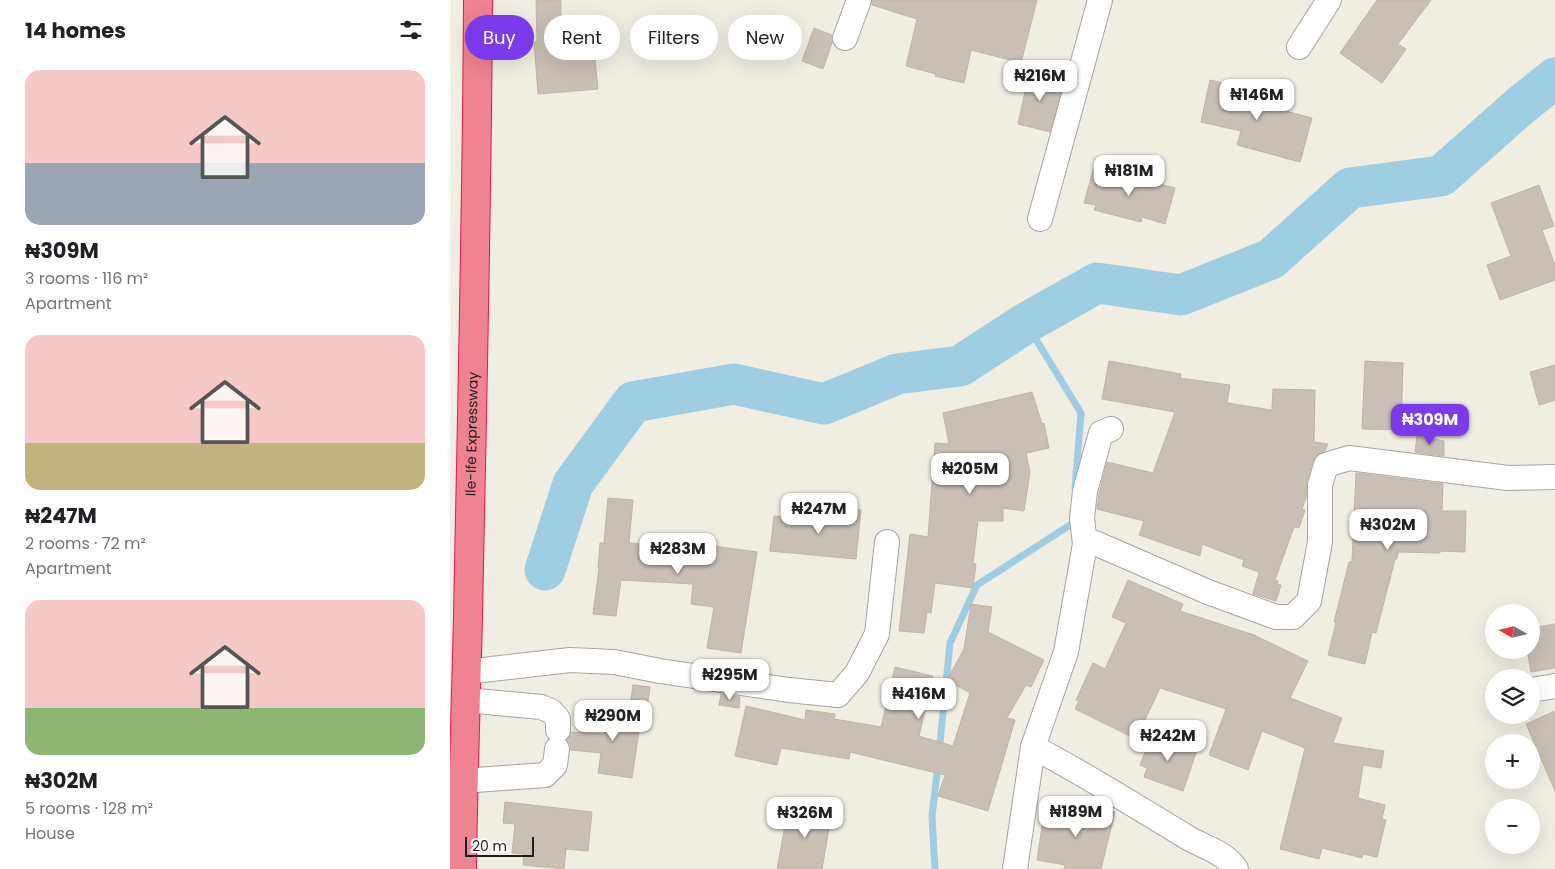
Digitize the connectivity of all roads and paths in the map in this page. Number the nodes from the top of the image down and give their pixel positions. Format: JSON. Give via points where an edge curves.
{"nodes":[{"id":1,"x":478,"y":0,"type":"edge"},
{"id":2,"x":859,"y":0,"type":"edge"},
{"id":3,"x":1100,"y":0,"type":"edge"},
{"id":4,"x":1329,"y":0,"type":"edge"},
{"id":5,"x":845,"y":38,"type":"dead end"},
{"id":6,"x":1299,"y":47,"type":"dead end"},
{"id":7,"x":1040,"y":219,"type":"dead end"},
{"id":8,"x":1111,"y":429,"type":"dead end"},
{"id":9,"x":1555,"y":477,"type":"edge"},
{"id":10,"x":887,"y":542,"type":"dead end"},
{"id":11,"x":1085,"y":544,"type":"junction"},
{"id":12,"x":466,"y":672,"type":"junction"},
{"id":13,"x":1555,"y":686,"type":"edge"},
{"id":14,"x":1540,"y":688,"type":"edge"},
{"id":15,"x":466,"y":700,"type":"junction"},
{"id":16,"x":1034,"y":747,"type":"junction"},
{"id":17,"x":458,"y":774,"type":"edge"},
{"id":18,"x":462,"y":869,"type":"edge"},
{"id":19,"x":1015,"y":869,"type":"edge"},
{"id":20,"x":1236,"y":869,"type":"edge"}],
"edges":[{"from":1,"to":12,"type":"highway","name":"Ile-Ife Expressway"},
{"from":2,"to":5,"type":"street"},
{"from":3,"to":7,"type":"street"},
{"from":4,"to":6,"type":"street"},
{"from":8,"to":11,"type":"street","via":[[1100,433],[1085,491],[1082,518]]},
{"from":9,"to":11,"type":"street","via":[[1508,478],[1349,458],[1326,465],[1320,485],[1320,542],[1310,600],[1293,617],[1276,617],[1208,592],[1095,543]]},
{"from":10,"to":12,"type":"street","via":[[877,634],[838,696],[614,662],[570,660]]},
{"from":11,"to":16,"type":"street","via":[[1066,652]]},
{"from":12,"to":15,"type":"highway","name":"Ile-Ife Expressway"},
{"from":13,"to":14,"type":"street"},
{"from":15,"to":17,"type":"highway","name":"Ile-Ife Expressway"},
{"from":15,"to":17,"type":"street","via":[[541,707],[551,711],[558,719],[555,765],[545,775]]},
{"from":16,"to":19,"type":"street"},
{"from":16,"to":20,"type":"street","via":[[1190,840],[1216,851]]},
{"from":17,"to":18,"type":"highway","name":"Ile-Ife Expressway"}]}
